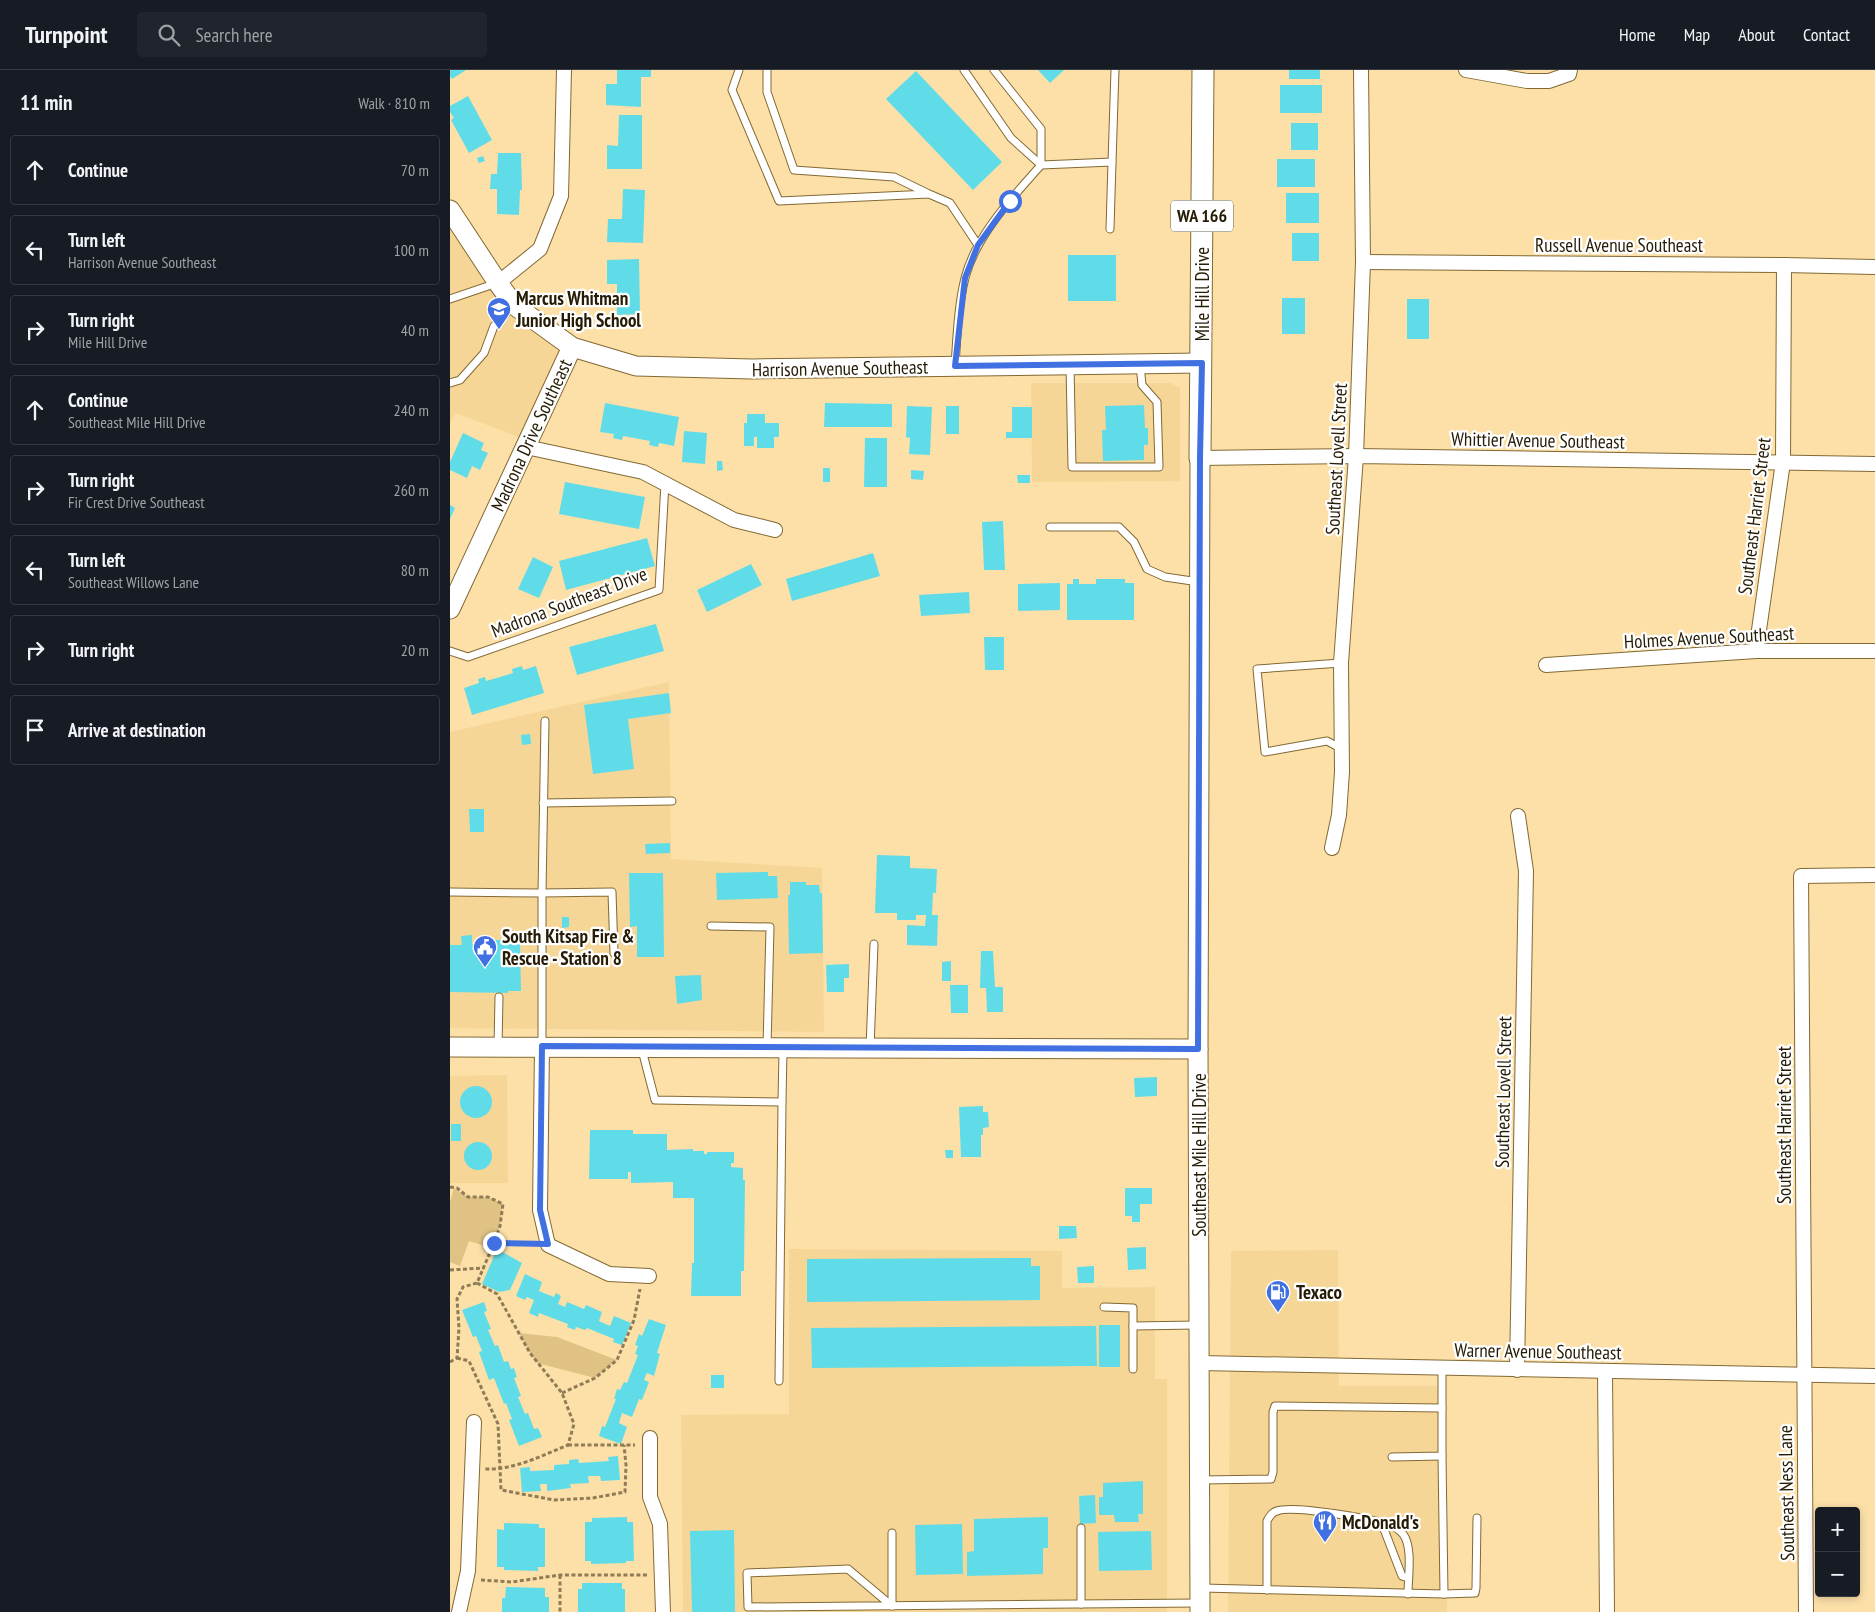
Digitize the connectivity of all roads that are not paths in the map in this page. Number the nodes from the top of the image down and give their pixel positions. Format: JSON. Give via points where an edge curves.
{"nodes":[{"id":1,"x":564,"y":70,"type":"edge"},
{"id":2,"x":739,"y":70,"type":"edge"},
{"id":3,"x":767,"y":70,"type":"edge"},
{"id":4,"x":964,"y":70,"type":"edge"},
{"id":5,"x":994,"y":70,"type":"edge"},
{"id":6,"x":1115,"y":70,"type":"edge"},
{"id":7,"x":1203,"y":70,"type":"edge"},
{"id":8,"x":1361,"y":70,"type":"edge"},
{"id":9,"x":1466,"y":70,"type":"edge"},
{"id":10,"x":1570,"y":70,"type":"edge"},
{"id":11,"x":1112,"y":162,"type":"junction"},
{"id":12,"x":1041,"y":165,"type":"junction"},
{"id":13,"x":929,"y":194,"type":"junction"},
{"id":14,"x":450,"y":210,"type":"edge"},
{"id":15,"x":1110,"y":229,"type":"dead end"},
{"id":16,"x":978,"y":245,"type":"junction"},
{"id":17,"x":1364,"y":262,"type":"junction"},
{"id":18,"x":1784,"y":265,"type":"junction"},
{"id":19,"x":1875,"y":267,"type":"edge"},
{"id":20,"x":498,"y":283,"type":"junction"},
{"id":21,"x":450,"y":299,"type":"edge"},
{"id":22,"x":514,"y":305,"type":"junction"},
{"id":23,"x":572,"y":347,"type":"junction"},
{"id":24,"x":1202,"y":363,"type":"junction"},
{"id":25,"x":1140,"y":364,"type":"junction"},
{"id":26,"x":1070,"y":365,"type":"junction"},
{"id":27,"x":955,"y":366,"type":"junction"},
{"id":28,"x":450,"y":383,"type":"edge"},
{"id":29,"x":526,"y":447,"type":"junction"},
{"id":30,"x":1356,"y":456,"type":"junction"},
{"id":31,"x":1200,"y":458,"type":"junction"},
{"id":32,"x":1783,"y":462,"type":"junction"},
{"id":33,"x":1875,"y":464,"type":"edge"},
{"id":34,"x":665,"y":483,"type":"junction"},
{"id":35,"x":1050,"y":526,"type":"dead end"},
{"id":36,"x":775,"y":530,"type":"dead end"},
{"id":37,"x":1200,"y":582,"type":"junction"},
{"id":38,"x":450,"y":609,"type":"edge"},
{"id":39,"x":450,"y":650,"type":"edge"},
{"id":40,"x":1756,"y":651,"type":"junction"},
{"id":41,"x":1875,"y":651,"type":"edge"},
{"id":42,"x":1342,"y":663,"type":"junction"},
{"id":43,"x":1546,"y":665,"type":"dead end"},
{"id":44,"x":545,"y":722,"type":"dead end"},
{"id":45,"x":1342,"y":749,"type":"junction"},
{"id":46,"x":672,"y":801,"type":"dead end"},
{"id":47,"x":543,"y":803,"type":"junction"},
{"id":48,"x":1518,"y":816,"type":"dead end"},
{"id":49,"x":1332,"y":848,"type":"dead end"},
{"id":50,"x":1875,"y":875,"type":"edge"},
{"id":51,"x":450,"y":892,"type":"edge"},
{"id":52,"x":542,"y":893,"type":"junction"},
{"id":53,"x":711,"y":926,"type":"dead end"},
{"id":54,"x":874,"y":944,"type":"dead end"},
{"id":55,"x":614,"y":952,"type":"dead end"},
{"id":56,"x":499,"y":996,"type":"dead end"},
{"id":57,"x":542,"y":1046,"type":"junction"},
{"id":58,"x":450,"y":1047,"type":"edge"},
{"id":59,"x":498,"y":1047,"type":"junction"},
{"id":60,"x":641,"y":1047,"type":"junction"},
{"id":61,"x":775,"y":1047,"type":"junction"},
{"id":62,"x":870,"y":1048,"type":"junction"},
{"id":63,"x":1198,"y":1049,"type":"junction"},
{"id":64,"x":782,"y":1102,"type":"junction"},
{"id":65,"x":646,"y":1276,"type":"road end"},
{"id":66,"x":1104,"y":1307,"type":"dead end"},
{"id":67,"x":1200,"y":1325,"type":"junction"},
{"id":68,"x":1133,"y":1326,"type":"junction"},
{"id":69,"x":1200,"y":1362,"type":"junction"},
{"id":70,"x":1442,"y":1368,"type":"junction"},
{"id":71,"x":1133,"y":1369,"type":"dead end"},
{"id":72,"x":1517,"y":1370,"type":"junction"},
{"id":73,"x":1605,"y":1371,"type":"junction"},
{"id":74,"x":1804,"y":1374,"type":"junction"},
{"id":75,"x":1875,"y":1376,"type":"edge"},
{"id":76,"x":779,"y":1381,"type":"dead end"},
{"id":77,"x":1442,"y":1408,"type":"junction"},
{"id":78,"x":474,"y":1422,"type":"dead end"},
{"id":79,"x":650,"y":1441,"type":"road end"},
{"id":80,"x":1442,"y":1456,"type":"junction"},
{"id":81,"x":1392,"y":1457,"type":"dead end"},
{"id":82,"x":1199,"y":1480,"type":"junction"},
{"id":83,"x":1477,"y":1518,"type":"dead end"},
{"id":84,"x":1382,"y":1524,"type":"junction"},
{"id":85,"x":1081,"y":1528,"type":"dead end"},
{"id":86,"x":892,"y":1533,"type":"dead end"},
{"id":87,"x":1408,"y":1578,"type":"junction"},
{"id":88,"x":1267,"y":1590,"type":"junction"},
{"id":89,"x":1408,"y":1594,"type":"junction"},
{"id":90,"x":1444,"y":1594,"type":"junction"},
{"id":91,"x":1200,"y":1601,"type":"edge"},
{"id":92,"x":1081,"y":1604,"type":"junction"},
{"id":93,"x":892,"y":1606,"type":"junction"},
{"id":94,"x":459,"y":1612,"type":"edge"},
{"id":95,"x":663,"y":1612,"type":"edge"},
{"id":96,"x":1607,"y":1612,"type":"edge"},
{"id":97,"x":1806,"y":1612,"type":"edge"}],
"edges":[{"from":1,"to":20,"type":"street","via":[[561,196],[540,249]]},
{"from":2,"to":13,"type":"lane","via":[[732,90],[779,201]]},
{"from":3,"to":13,"type":"lane","via":[[767,92],[794,170],[894,176]]},
{"from":4,"to":12,"type":"lane","via":[[1011,138]]},
{"from":5,"to":12,"type":"lane","via":[[1041,129]]},
{"from":6,"to":11,"type":"lane"},
{"from":7,"to":24,"type":"main road","name":"Mile Hill Drive","number":"WA 166"},
{"from":8,"to":17,"type":"street","name":"Southeast Lovell Street"},
{"from":9,"to":10,"type":"street","via":[[1549,82],[1569,74]]},
{"from":11,"to":12,"type":"lane"},
{"from":11,"to":15,"type":"lane"},
{"from":12,"to":16,"type":"lane"},
{"from":13,"to":16,"type":"lane","via":[[950,203]]},
{"from":14,"to":20,"type":"street","name":"Madrona Drive Southeast"},
{"from":16,"to":27,"type":"lane","via":[[965,278]]},
{"from":17,"to":18,"type":"street","name":"Russell Avenue Southeast"},
{"from":17,"to":30,"type":"street","name":"Southeast Lovell Street"},
{"from":18,"to":19,"type":"street","name":"Russell Avenue Southeast"},
{"from":18,"to":32,"type":"street","name":"Southeast Harriet Street"},
{"from":20,"to":21,"type":"lane"},
{"from":20,"to":22,"type":"street","name":"Madrona Drive Southeast"},
{"from":22,"to":23,"type":"street","name":"Madrona Drive Southeast"},
{"from":22,"to":28,"type":"lane","via":[[494,326],[484,353],[460,380]]},
{"from":23,"to":27,"type":"street","name":"Harrison Avenue Southeast","via":[[636,366],[752,369]]},
{"from":23,"to":29,"type":"street","name":"Madrona Drive Southeast"},
{"from":24,"to":25,"type":"street","name":"Harrison Avenue Southeast"},
{"from":24,"to":31,"type":"main road","name":"Mile Hill Drive","number":"WA 166"},
{"from":25,"to":26,"type":"street","name":"Harrison Avenue Southeast"},
{"from":25,"to":26,"type":"lane","via":[[1142,385],[1157,402],[1159,467],[1072,467]]},
{"from":26,"to":27,"type":"street","name":"Harrison Avenue Southeast"},
{"from":29,"to":34,"type":"street","via":[[643,472]]},
{"from":29,"to":38,"type":"street","name":"Madrona Drive Southeast"},
{"from":30,"to":31,"type":"street","name":"Whittier Avenue Southeast"},
{"from":30,"to":32,"type":"street","name":"Whittier Avenue Southeast"},
{"from":30,"to":42,"type":"street","name":"Southeast Lovell Street"},
{"from":31,"to":37,"type":"street","name":"Southeast Mile Hill Drive"},
{"from":32,"to":33,"type":"street","name":"Whittier Avenue Southeast"},
{"from":32,"to":40,"type":"street","name":"Southeast Harriet Street"},
{"from":34,"to":36,"type":"street","via":[[734,520]]},
{"from":34,"to":39,"type":"lane","name":"Madrona Southeast Drive","via":[[659,590],[468,657]]},
{"from":35,"to":37,"type":"lane","via":[[1119,527],[1134,542],[1147,569],[1165,577]]},
{"from":37,"to":63,"type":"street","name":"Southeast Mile Hill Drive"},
{"from":40,"to":41,"type":"street","name":"Holmes Avenue Southeast"},
{"from":40,"to":43,"type":"street","name":"Holmes Avenue Southeast"},
{"from":42,"to":45,"type":"street","name":"Southeast Lovell Street"},
{"from":42,"to":45,"type":"lane","via":[[1257,669],[1265,752],[1327,741]]},
{"from":44,"to":47,"type":"lane"},
{"from":45,"to":49,"type":"street","name":"Southeast Lovell Street","via":[[1339,815]]},
{"from":46,"to":47,"type":"lane"},
{"from":47,"to":52,"type":"lane"},
{"from":48,"to":72,"type":"street","name":"Southeast Lovell Street","via":[[1526,871]]},
{"from":50,"to":74,"type":"street","name":"Southeast Harriet Street","via":[[1801,876]]},
{"from":51,"to":52,"type":"lane"},
{"from":52,"to":55,"type":"lane","via":[[612,892]]},
{"from":52,"to":57,"type":"lane"},
{"from":53,"to":61,"type":"lane","via":[[770,927]]},
{"from":54,"to":62,"type":"lane"},
{"from":56,"to":59,"type":"lane"},
{"from":57,"to":59,"type":"street"},
{"from":57,"to":60,"type":"street"},
{"from":57,"to":65,"type":"street","via":[[540,1210],[548,1244],[608,1274]]},
{"from":58,"to":59,"type":"street"},
{"from":60,"to":61,"type":"street"},
{"from":60,"to":64,"type":"lane","via":[[655,1100]]},
{"from":61,"to":62,"type":"street"},
{"from":61,"to":64,"type":"lane"},
{"from":62,"to":63,"type":"street"},
{"from":63,"to":67,"type":"street","name":"Southeast Mile Hill Drive"},
{"from":64,"to":76,"type":"lane"},
{"from":66,"to":68,"type":"lane","via":[[1133,1308]]},
{"from":67,"to":68,"type":"lane"},
{"from":67,"to":69,"type":"street","name":"Southeast Mile Hill Drive"},
{"from":68,"to":71,"type":"lane"},
{"from":69,"to":70,"type":"street","name":"Warner Avenue Southeast"},
{"from":69,"to":82,"type":"street","name":"Southeast Mile Hill Drive"},
{"from":70,"to":72,"type":"street","name":"Warner Avenue Southeast"},
{"from":70,"to":77,"type":"lane"},
{"from":72,"to":73,"type":"street","name":"Warner Avenue Southeast"},
{"from":73,"to":74,"type":"street","name":"Warner Avenue Southeast"},
{"from":73,"to":96,"type":"street"},
{"from":74,"to":75,"type":"street","name":"Warner Avenue Southeast"},
{"from":74,"to":97,"type":"street","name":"Southeast Ness Lane"},
{"from":77,"to":80,"type":"lane"},
{"from":77,"to":82,"type":"lane","via":[[1274,1406],[1271,1479]]},
{"from":78,"to":94,"type":"street","via":[[468,1571]]},
{"from":79,"to":95,"type":"street","via":[[650,1497],[660,1524]]},
{"from":80,"to":81,"type":"lane"},
{"from":80,"to":90,"type":"lane"},
{"from":82,"to":91,"type":"street","name":"Southeast Mile Hill Drive"},
{"from":83,"to":90,"type":"lane","via":[[1475,1593]]},
{"from":84,"to":87,"type":"lane","via":[[1402,1576]]},
{"from":84,"to":87,"type":"lane","via":[[1403,1533],[1409,1545]]},
{"from":84,"to":88,"type":"lane","via":[[1298,1509],[1276,1511],[1267,1521]]},
{"from":85,"to":92,"type":"lane"},
{"from":86,"to":93,"type":"lane"},
{"from":87,"to":89,"type":"lane"},
{"from":88,"to":89,"type":"lane"},
{"from":88,"to":91,"type":"lane"},
{"from":89,"to":90,"type":"lane"},
{"from":91,"to":92,"type":"lane"},
{"from":92,"to":93,"type":"lane"},
{"from":93,"to":93,"type":"lane","via":[[748,1607],[747,1573],[848,1569]]}]}
